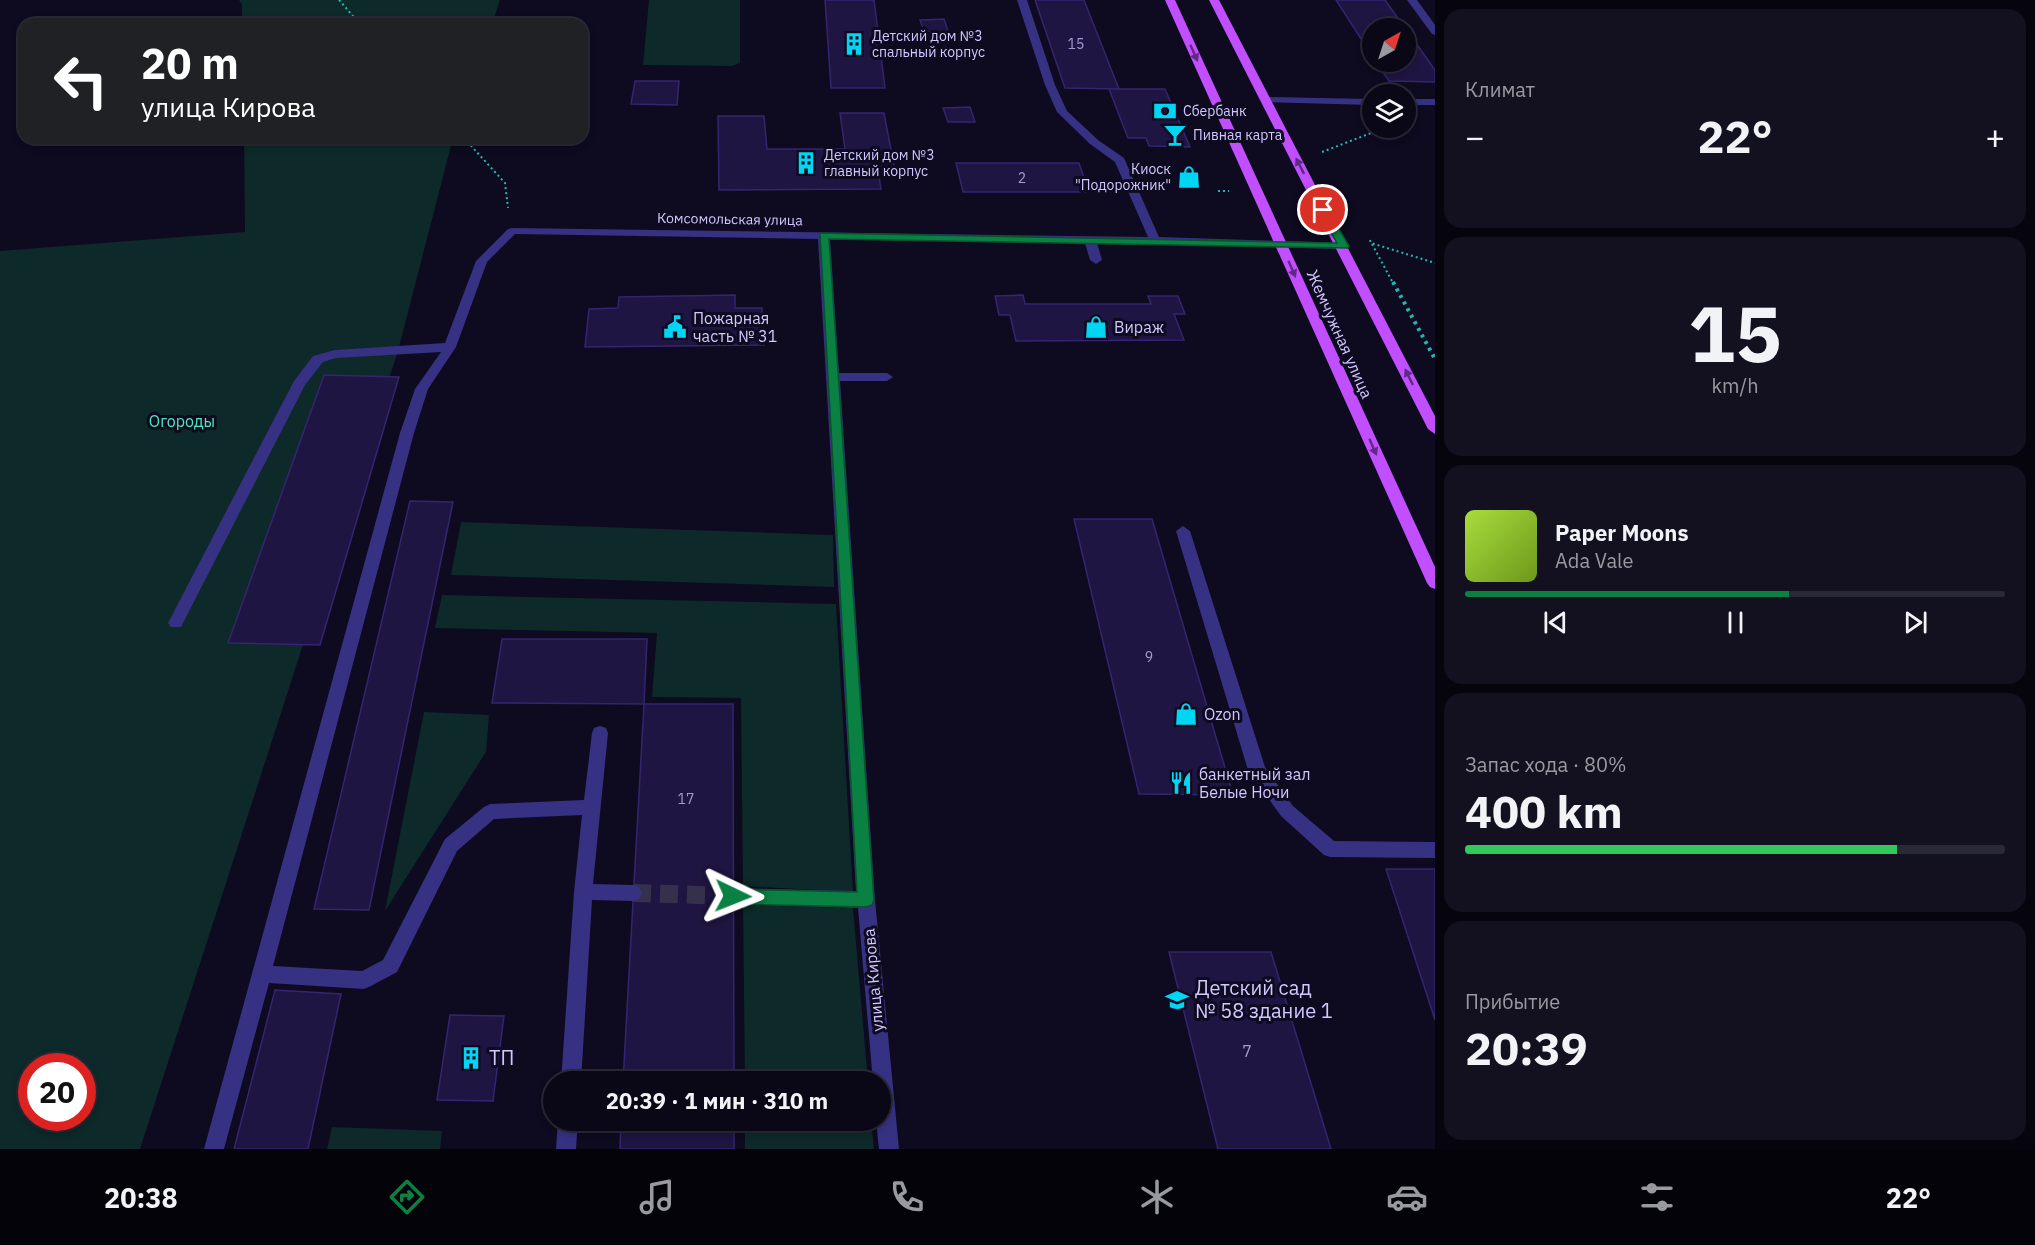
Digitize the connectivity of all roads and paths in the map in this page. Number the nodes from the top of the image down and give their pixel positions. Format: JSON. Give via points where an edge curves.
{"nodes":[{"id":1,"x":339,"y":0,"type":"edge"},
{"id":2,"x":1022,"y":0,"type":"edge"},
{"id":3,"x":1170,"y":0,"type":"edge"},
{"id":4,"x":1214,"y":0,"type":"edge"},
{"id":5,"x":1412,"y":0,"type":"edge"},
{"id":6,"x":355,"y":18,"type":"edge"},
{"id":7,"x":1435,"y":32,"type":"edge"},
{"id":8,"x":1267,"y":100,"type":"junction"},
{"id":9,"x":1362,"y":102,"type":"edge"},
{"id":10,"x":1416,"y":102,"type":"edge"},
{"id":11,"x":1435,"y":102,"type":"edge"},
{"id":12,"x":1362,"y":136,"type":"edge"},
{"id":13,"x":469,"y":144,"type":"edge"},
{"id":14,"x":1325,"y":159,"type":"dead end"},
{"id":15,"x":512,"y":231,"type":"junction"},
{"id":16,"x":1366,"y":233,"type":"dead end"},
{"id":17,"x":824,"y":236,"type":"junction"},
{"id":18,"x":1090,"y":240,"type":"junction"},
{"id":19,"x":1155,"y":241,"type":"junction"},
{"id":20,"x":1371,"y":243,"type":"junction"},
{"id":21,"x":1281,"y":244,"type":"junction"},
{"id":22,"x":1344,"y":246,"type":"junction"},
{"id":23,"x":1096,"y":260,"type":"dead end"},
{"id":24,"x":1435,"y":262,"type":"edge"},
{"id":25,"x":450,"y":347,"type":"junction"},
{"id":26,"x":1435,"y":359,"type":"edge"},
{"id":27,"x":834,"y":377,"type":"junction"},
{"id":28,"x":887,"y":377,"type":"dead end"},
{"id":29,"x":1435,"y":429,"type":"edge"},
{"id":30,"x":1183,"y":531,"type":"dead end"},
{"id":31,"x":1435,"y":583,"type":"edge"},
{"id":32,"x":176,"y":623,"type":"dead end"},
{"id":33,"x":600,"y":733,"type":"dead end"},
{"id":34,"x":592,"y":807,"type":"junction"},
{"id":35,"x":1435,"y":850,"type":"edge"},
{"id":36,"x":583,"y":892,"type":"junction"},
{"id":37,"x":633,"y":893,"type":"tunnel mouth"},
{"id":38,"x":733,"y":896,"type":"tunnel mouth"},
{"id":39,"x":866,"y":900,"type":"junction"},
{"id":40,"x":262,"y":974,"type":"junction"},
{"id":41,"x":572,"y":1071,"type":"edge"},
{"id":42,"x":567,"y":1131,"type":"edge"},
{"id":43,"x":214,"y":1149,"type":"edge"},
{"id":44,"x":566,"y":1149,"type":"edge"},
{"id":45,"x":889,"y":1149,"type":"edge"}],
"edges":[{"from":1,"to":6,"type":"path"},
{"from":2,"to":19,"type":"street","via":[[1062,112],[1120,160]]},
{"from":3,"to":21,"type":"main road","name":"Жемчужная улица","one_way":true},
{"from":4,"to":8,"type":"main road"},
{"from":5,"to":7,"type":"street"},
{"from":8,"to":9,"type":"street"},
{"from":22,"to":8,"type":"main road","one_way":true},
{"from":10,"to":11,"type":"street"},
{"from":12,"to":14,"type":"path","via":[[1321,151]]},
{"from":13,"to":15,"type":"path","via":[[505,183]]},
{"from":15,"to":17,"type":"street","name":"Комсомольская улица"},
{"from":15,"to":25,"type":"street","via":[[482,261]]},
{"from":16,"to":20,"type":"path"},
{"from":17,"to":18,"type":"street","name":"Комсомольская улица"},
{"from":17,"to":27,"type":"street","name":"улица Кирова"},
{"from":18,"to":19,"type":"street","name":"Комсомольская улица"},
{"from":18,"to":23,"type":"street"},
{"from":19,"to":21,"type":"street","name":"Комсомольская улица"},
{"from":20,"to":24,"type":"path"},
{"from":20,"to":26,"type":"path"},
{"from":21,"to":22,"type":"street","name":"Комсомольская улица"},
{"from":21,"to":31,"type":"main road","name":"Жемчужная улица","one_way":true},
{"from":29,"to":22,"type":"main road","one_way":true},
{"from":25,"to":32,"type":"street","via":[[335,354],[318,359],[299,384]]},
{"from":25,"to":40,"type":"street","via":[[422,389],[407,433]]},
{"from":27,"to":28,"type":"street"},
{"from":27,"to":39,"type":"street","name":"улица Кирова"},
{"from":30,"to":35,"type":"street","via":[[1257,770],[1287,811],[1330,849]]},
{"from":33,"to":34,"type":"street"},
{"from":34,"to":36,"type":"street"},
{"from":34,"to":40,"type":"street","via":[[490,812],[451,845],[390,966],[364,980]]},
{"from":36,"to":37,"type":"street"},
{"from":36,"to":41,"type":"street"},
{"from":38,"to":39,"type":"street"},
{"from":39,"to":45,"type":"street","name":"улица Кирова"},
{"from":40,"to":43,"type":"street"},
{"from":42,"to":44,"type":"street"}]}
